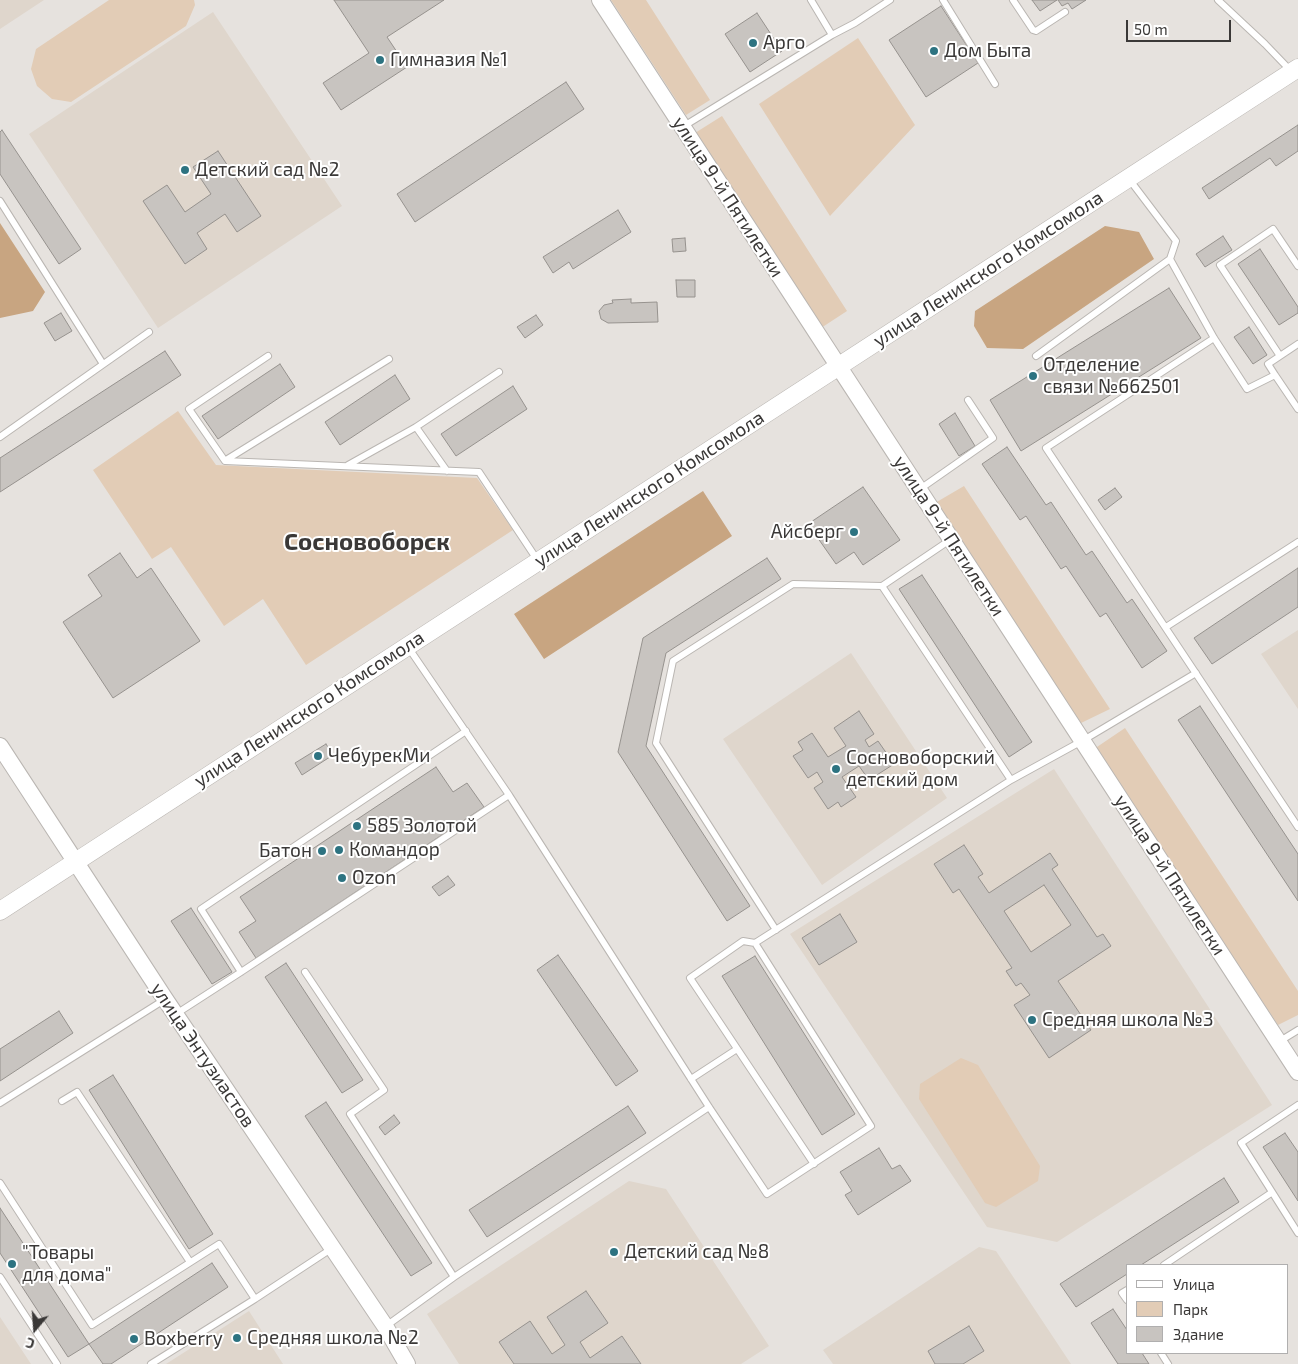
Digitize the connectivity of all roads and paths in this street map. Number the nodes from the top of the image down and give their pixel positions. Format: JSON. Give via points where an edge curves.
{"nodes":[{"id":1,"x":600,"y":0,"type":"edge"},
{"id":2,"x":811,"y":0,"type":"edge"},
{"id":3,"x":890,"y":0,"type":"edge"},
{"id":4,"x":943,"y":0,"type":"edge"},
{"id":5,"x":1013,"y":0,"type":"edge"},
{"id":6,"x":1218,"y":0,"type":"edge"},
{"id":7,"x":1065,"y":12,"type":"dead end"},
{"id":8,"x":832,"y":35,"type":"junction"},
{"id":9,"x":1295,"y":70,"type":"edge"},
{"id":10,"x":995,"y":84,"type":"dead end"},
{"id":11,"x":682,"y":127,"type":"junction"},
{"id":12,"x":1128,"y":178,"type":"junction"},
{"id":13,"x":0,"y":201,"type":"edge"},
{"id":14,"x":1170,"y":259,"type":"junction"},
{"id":15,"x":1298,"y":266,"type":"edge"},
{"id":16,"x":149,"y":332,"type":"dead end"},
{"id":17,"x":1214,"y":338,"type":"junction"},
{"id":18,"x":1298,"y":344,"type":"edge"},
{"id":19,"x":268,"y":356,"type":"dead end"},
{"id":20,"x":1036,"y":356,"type":"dead end"},
{"id":21,"x":1280,"y":356,"type":"junction"},
{"id":22,"x":389,"y":360,"type":"dead end"},
{"id":23,"x":104,"y":364,"type":"junction"},
{"id":24,"x":838,"y":366,"type":"junction"},
{"id":25,"x":499,"y":372,"type":"dead end"},
{"id":26,"x":1275,"y":375,"type":"junction"},
{"id":27,"x":968,"y":400,"type":"dead end"},
{"id":28,"x":1298,"y":409,"type":"edge"},
{"id":29,"x":416,"y":427,"type":"junction"},
{"id":30,"x":0,"y":437,"type":"edge"},
{"id":31,"x":225,"y":461,"type":"junction"},
{"id":32,"x":346,"y":465,"type":"junction"},
{"id":33,"x":447,"y":471,"type":"junction"},
{"id":34,"x":919,"y":490,"type":"junction"},
{"id":35,"x":951,"y":539,"type":"junction"},
{"id":36,"x":1298,"y":542,"type":"edge"},
{"id":37,"x":538,"y":561,"type":"junction"},
{"id":38,"x":882,"y":586,"type":"junction"},
{"id":39,"x":1166,"y":627,"type":"junction"},
{"id":40,"x":407,"y":646,"type":"junction"},
{"id":41,"x":1196,"y":673,"type":"junction"},
{"id":42,"x":466,"y":731,"type":"junction"},
{"id":43,"x":1082,"y":741,"type":"junction"},
{"id":44,"x":0,"y":746,"type":"edge"},
{"id":45,"x":1011,"y":780,"type":"junction"},
{"id":46,"x":509,"y":795,"type":"junction"},
{"id":47,"x":1298,"y":827,"type":"edge"},
{"id":48,"x":75,"y":861,"type":"junction"},
{"id":49,"x":0,"y":911,"type":"edge"},
{"id":50,"x":776,"y":930,"type":"junction"},
{"id":51,"x":755,"y":943,"type":"junction"},
{"id":52,"x":241,"y":972,"type":"junction"},
{"id":53,"x":306,"y":972,"type":"dead end"},
{"id":54,"x":165,"y":999,"type":"junction"},
{"id":55,"x":175,"y":1014,"type":"junction"},
{"id":56,"x":1298,"y":1030,"type":"edge"},
{"id":57,"x":1279,"y":1042,"type":"junction"},
{"id":58,"x":737,"y":1049,"type":"junction"},
{"id":59,"x":1298,"y":1072,"type":"edge"},
{"id":60,"x":691,"y":1079,"type":"junction"},
{"id":61,"x":62,"y":1101,"type":"dead end"},
{"id":62,"x":0,"y":1103,"type":"edge"},
{"id":63,"x":1298,"y":1105,"type":"edge"},
{"id":64,"x":710,"y":1107,"type":"junction"},
{"id":65,"x":814,"y":1164,"type":"junction"},
{"id":66,"x":0,"y":1184,"type":"edge"},
{"id":67,"x":1272,"y":1193,"type":"junction"},
{"id":68,"x":1298,"y":1233,"type":"edge"},
{"id":69,"x":332,"y":1248,"type":"junction"},
{"id":70,"x":190,"y":1262,"type":"junction"},
{"id":71,"x":1166,"y":1264,"type":"edge"},
{"id":72,"x":0,"y":1277,"type":"edge"},
{"id":73,"x":454,"y":1277,"type":"junction"},
{"id":74,"x":255,"y":1299,"type":"junction"},
{"id":75,"x":385,"y":1326,"type":"junction"},
{"id":76,"x":57,"y":1364,"type":"edge"},
{"id":77,"x":151,"y":1364,"type":"edge"},
{"id":78,"x":407,"y":1364,"type":"edge"}],
"edges":[{"from":1,"to":11,"type":"street","name":"улица 9-й Пятилетки"},
{"from":2,"to":8,"type":"lane"},
{"from":3,"to":8,"type":"lane"},
{"from":4,"to":10,"type":"lane"},
{"from":5,"to":7,"type":"lane","via":[[1036,31]]},
{"from":6,"to":9,"type":"lane"},
{"from":8,"to":11,"type":"lane"},
{"from":9,"to":12,"type":"main road","name":"улица Ленинского Комсомола"},
{"from":11,"to":24,"type":"street","name":"улица 9-й Пятилетки"},
{"from":12,"to":14,"type":"lane","via":[[1176,241]]},
{"from":12,"to":24,"type":"main road","name":"улица Ленинского Комсомола"},
{"from":13,"to":23,"type":"lane"},
{"from":14,"to":17,"type":"lane"},
{"from":14,"to":20,"type":"lane"},
{"from":15,"to":21,"type":"lane","via":[[1274,229],[1220,265]]},
{"from":16,"to":23,"type":"lane"},
{"from":17,"to":26,"type":"lane","via":[[1248,389]]},
{"from":17,"to":39,"type":"lane","via":[[1046,448]]},
{"from":18,"to":21,"type":"lane"},
{"from":19,"to":31,"type":"lane","via":[[189,409]]},
{"from":21,"to":26,"type":"lane","via":[[1268,364]]},
{"from":22,"to":31,"type":"lane"},
{"from":23,"to":30,"type":"lane"},
{"from":24,"to":34,"type":"street","name":"улица 9-й Пятилетки"},
{"from":24,"to":37,"type":"main road","name":"улица Ленинского Комсомола"},
{"from":25,"to":29,"type":"lane"},
{"from":26,"to":28,"type":"lane"},
{"from":27,"to":34,"type":"lane","via":[[993,438]]},
{"from":29,"to":32,"type":"lane"},
{"from":29,"to":33,"type":"lane"},
{"from":31,"to":32,"type":"lane"},
{"from":32,"to":33,"type":"lane"},
{"from":33,"to":37,"type":"lane","via":[[479,472]]},
{"from":34,"to":35,"type":"street","name":"улица 9-й Пятилетки"},
{"from":35,"to":38,"type":"lane"},
{"from":35,"to":43,"type":"street","name":"улица 9-й Пятилетки"},
{"from":36,"to":39,"type":"lane"},
{"from":37,"to":40,"type":"main road","name":"улица Ленинского Комсомола"},
{"from":38,"to":45,"type":"lane"},
{"from":38,"to":50,"type":"lane","via":[[793,584],[673,661],[656,743]]},
{"from":39,"to":41,"type":"lane"},
{"from":40,"to":42,"type":"lane"},
{"from":40,"to":48,"type":"main road","name":"улица Ленинского Комсомола"},
{"from":41,"to":43,"type":"lane"},
{"from":41,"to":47,"type":"lane"},
{"from":42,"to":46,"type":"lane"},
{"from":42,"to":52,"type":"lane","via":[[202,909]]},
{"from":43,"to":45,"type":"lane"},
{"from":43,"to":57,"type":"street","name":"улица 9-й Пятилетки"},
{"from":44,"to":48,"type":"street","name":"улица Энтузиастов"},
{"from":45,"to":50,"type":"lane"},
{"from":46,"to":52,"type":"lane"},
{"from":46,"to":60,"type":"lane"},
{"from":48,"to":49,"type":"main road","name":"улица Ленинского Комсомола"},
{"from":48,"to":54,"type":"street","name":"улица Энтузиастов"},
{"from":50,"to":51,"type":"lane"},
{"from":51,"to":58,"type":"lane","via":[[743,941],[690,978]]},
{"from":51,"to":65,"type":"lane","via":[[871,1126]]},
{"from":52,"to":55,"type":"lane"},
{"from":53,"to":73,"type":"lane","via":[[384,1090],[350,1114]]},
{"from":54,"to":55,"type":"street","name":"улица Энтузиастов"},
{"from":54,"to":62,"type":"lane"},
{"from":55,"to":69,"type":"street","name":"улица Энтузиастов"},
{"from":56,"to":57,"type":"lane"},
{"from":57,"to":59,"type":"street","name":"улица 9-й Пятилетки"},
{"from":58,"to":60,"type":"lane"},
{"from":58,"to":65,"type":"lane"},
{"from":60,"to":64,"type":"lane"},
{"from":61,"to":70,"type":"lane","via":[[77,1092]]},
{"from":63,"to":67,"type":"lane","via":[[1240,1143]]},
{"from":64,"to":65,"type":"lane","via":[[767,1194]]},
{"from":64,"to":73,"type":"lane"},
{"from":66,"to":70,"type":"lane","via":[[92,1325]]},
{"from":67,"to":68,"type":"lane"},
{"from":67,"to":71,"type":"lane"},
{"from":69,"to":74,"type":"lane"},
{"from":69,"to":75,"type":"street","name":"улица Энтузиастов"},
{"from":70,"to":74,"type":"lane","via":[[219,1244]]},
{"from":72,"to":76,"type":"lane"},
{"from":73,"to":75,"type":"lane"},
{"from":74,"to":77,"type":"lane"},
{"from":75,"to":78,"type":"street","name":"улица Энтузиастов"}]}
